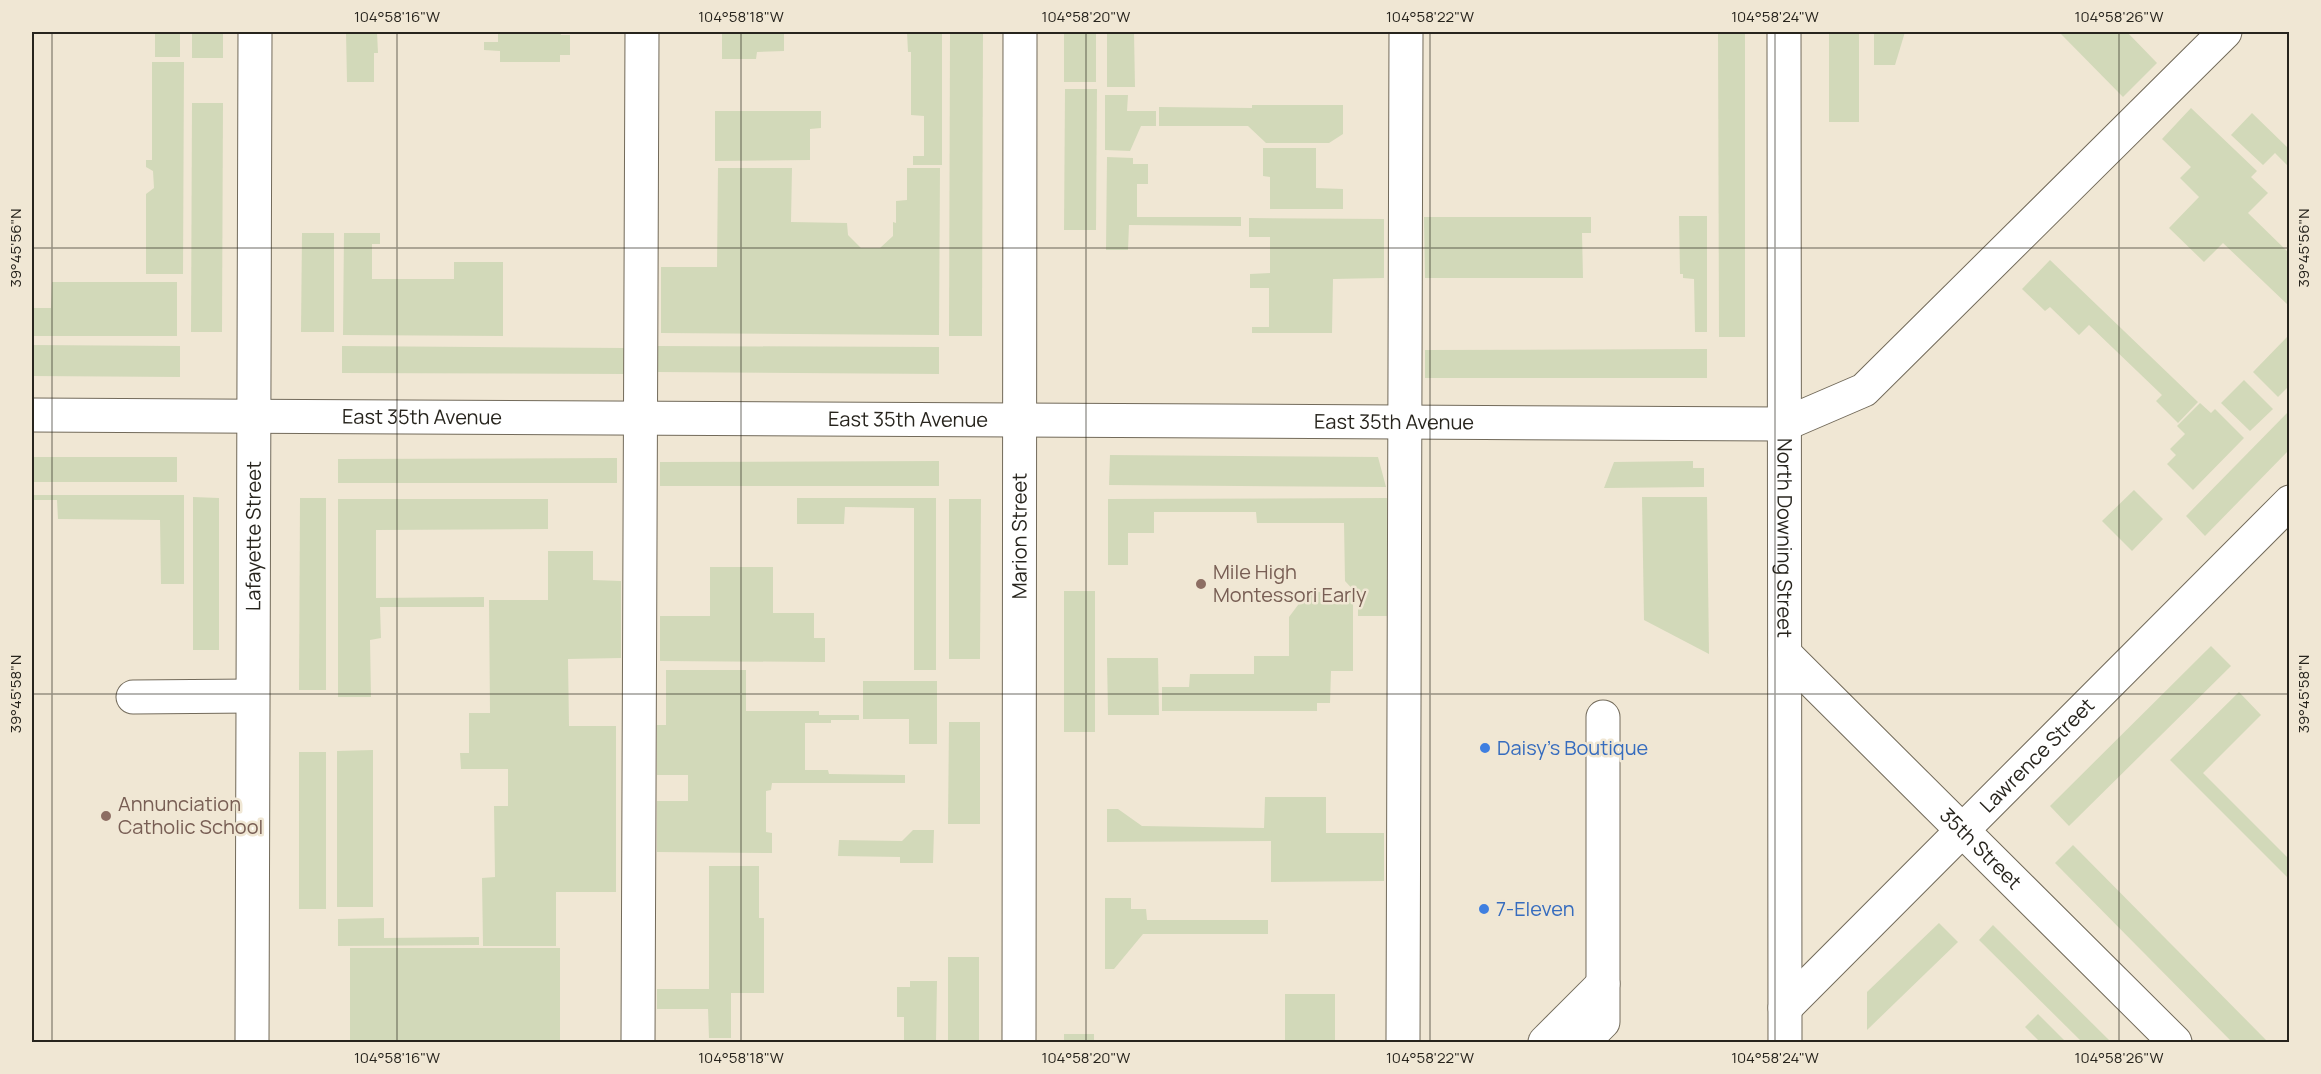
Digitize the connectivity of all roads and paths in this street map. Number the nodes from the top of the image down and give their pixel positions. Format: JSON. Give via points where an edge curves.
{"nodes":[{"id":1,"x":255,"y":32,"type":"edge"},
{"id":2,"x":642,"y":32,"type":"edge"},
{"id":3,"x":1020,"y":32,"type":"edge"},
{"id":4,"x":1406,"y":32,"type":"edge"},
{"id":5,"x":1784,"y":32,"type":"edge"},
{"id":6,"x":2225,"y":32,"type":"edge"},
{"id":7,"x":32,"y":415,"type":"edge"},
{"id":8,"x":253,"y":417,"type":"junction"},
{"id":9,"x":641,"y":418,"type":"junction"},
{"id":10,"x":1019,"y":420,"type":"junction"},
{"id":11,"x":1405,"y":422,"type":"junction"},
{"id":12,"x":1785,"y":424,"type":"junction"},
{"id":13,"x":2289,"y":502,"type":"edge"},
{"id":14,"x":1785,"y":654,"type":"junction"},
{"id":15,"x":252,"y":696,"type":"junction"},
{"id":16,"x":133,"y":697,"type":"dead end"},
{"id":17,"x":1603,"y":717,"type":"dead end"},
{"id":18,"x":1962,"y":830,"type":"junction"},
{"id":19,"x":1603,"y":984,"type":"junction"},
{"id":20,"x":1785,"y":1008,"type":"junction"},
{"id":21,"x":252,"y":1042,"type":"edge"},
{"id":22,"x":638,"y":1042,"type":"edge"},
{"id":23,"x":1019,"y":1042,"type":"edge"},
{"id":24,"x":1403,"y":1042,"type":"edge"},
{"id":25,"x":1545,"y":1042,"type":"edge"},
{"id":26,"x":1583,"y":1042,"type":"edge"},
{"id":27,"x":1785,"y":1042,"type":"edge"},
{"id":28,"x":2175,"y":1042,"type":"edge"}],
"edges":[{"from":1,"to":8,"type":"street","name":"Lafayette Street"},
{"from":2,"to":9,"type":"street"},
{"from":3,"to":10,"type":"street","name":"Marion Street"},
{"from":4,"to":11,"type":"street"},
{"from":5,"to":12,"type":"street","name":"North Downing Street"},
{"from":6,"to":12,"type":"street","via":[[1864,390]]},
{"from":7,"to":8,"type":"street","name":"East 35th Avenue"},
{"from":8,"to":9,"type":"street","name":"East 35th Avenue"},
{"from":8,"to":15,"type":"street","name":"Lafayette Street"},
{"from":9,"to":10,"type":"street","name":"East 35th Avenue"},
{"from":9,"to":22,"type":"street"},
{"from":10,"to":11,"type":"street","name":"East 35th Avenue"},
{"from":10,"to":23,"type":"street","name":"Marion Street"},
{"from":11,"to":12,"type":"street","name":"East 35th Avenue"},
{"from":11,"to":24,"type":"street"},
{"from":12,"to":14,"type":"street","name":"North Downing Street"},
{"from":13,"to":18,"type":"street","name":"Lawrence Street"},
{"from":14,"to":18,"type":"street","name":"35th Street"},
{"from":14,"to":20,"type":"street","name":"North Downing Street"},
{"from":15,"to":16,"type":"street"},
{"from":15,"to":21,"type":"street","name":"Lafayette Street"},
{"from":17,"to":19,"type":"street"},
{"from":18,"to":20,"type":"street","name":"Lawrence Street"},
{"from":18,"to":28,"type":"street","name":"35th Street"},
{"from":19,"to":25,"type":"street"},
{"from":19,"to":26,"type":"street","via":[[1603,1022]]},
{"from":20,"to":27,"type":"street","name":"North Downing Street"}]}
